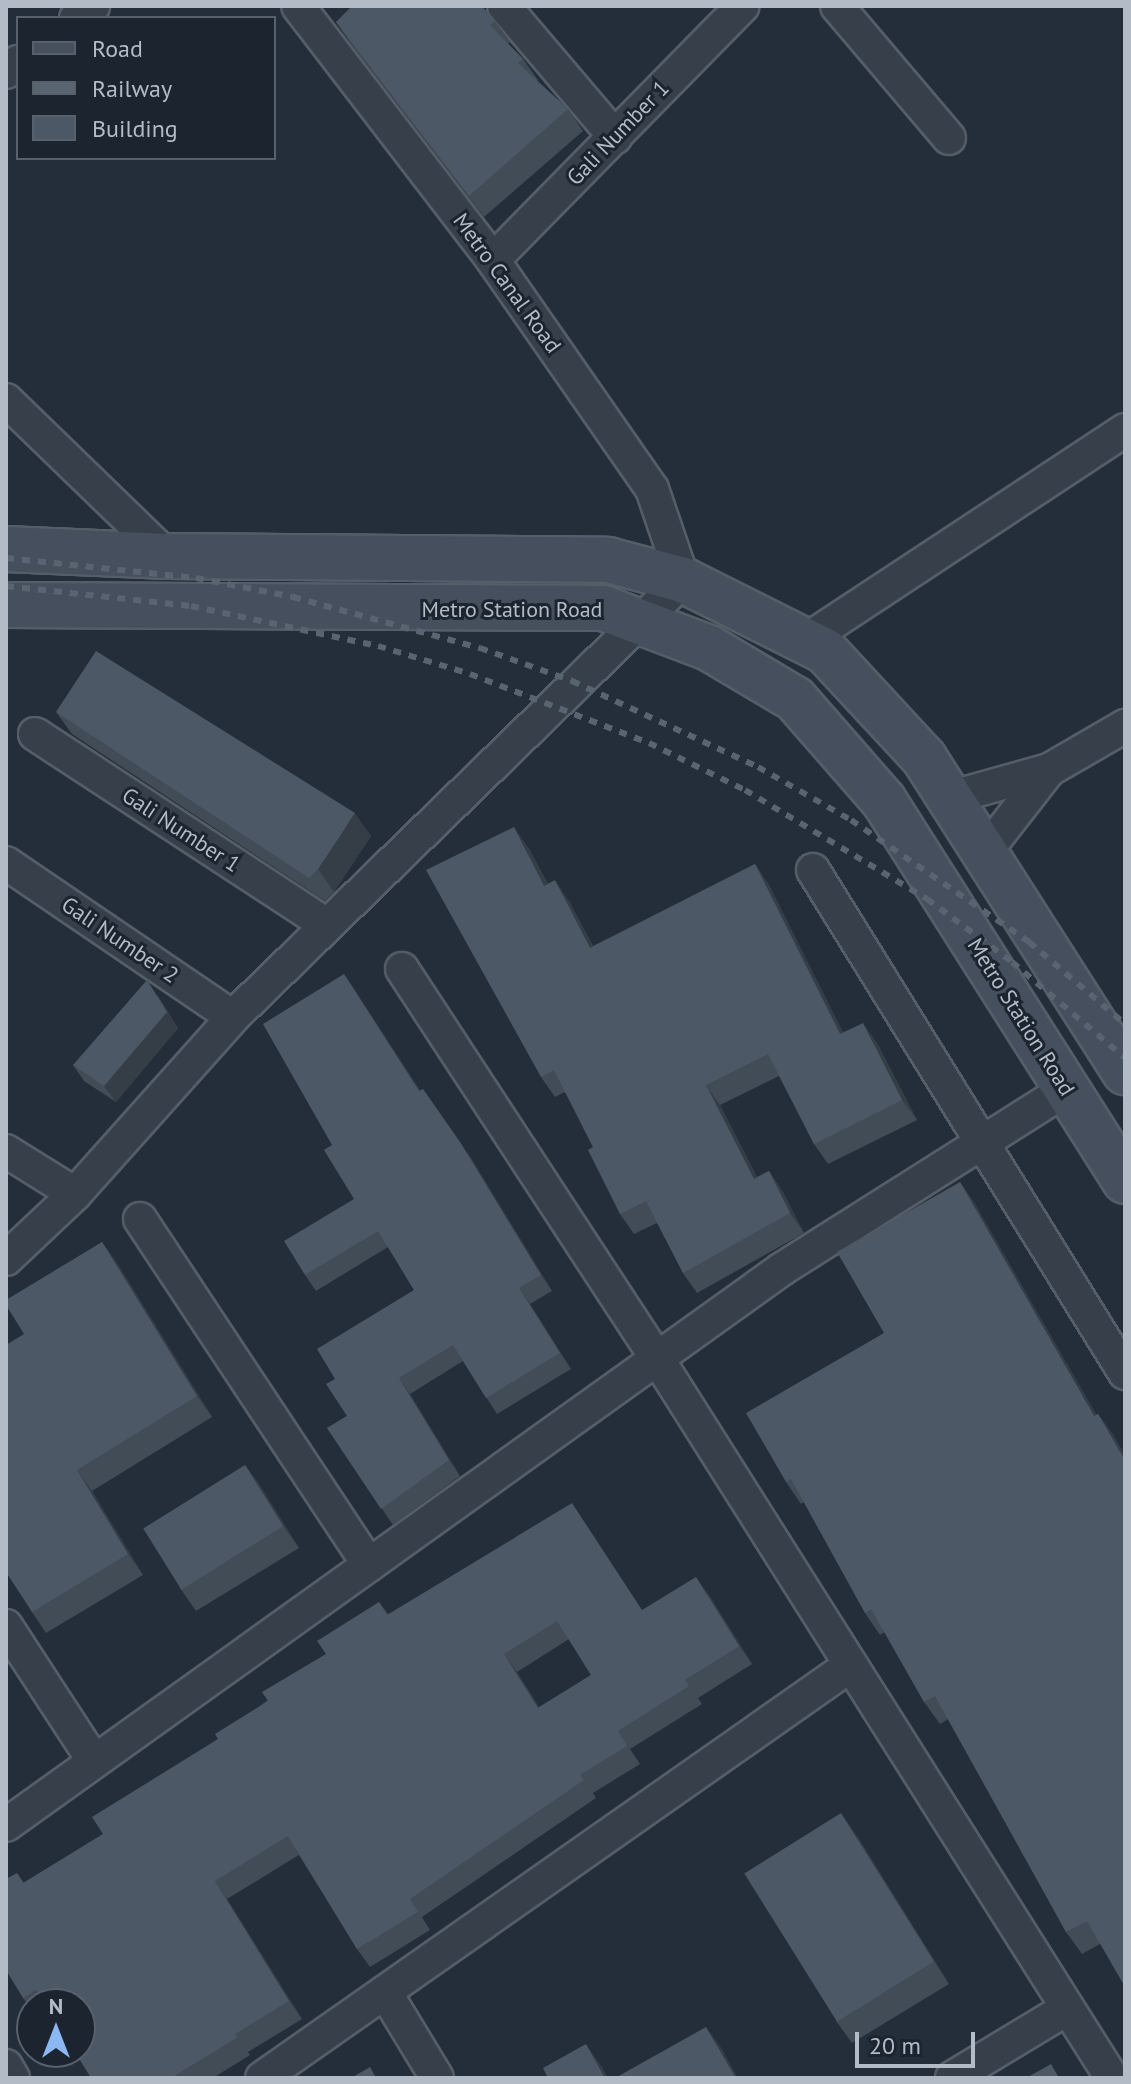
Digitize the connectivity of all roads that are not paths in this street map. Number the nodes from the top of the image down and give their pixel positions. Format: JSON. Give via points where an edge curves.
{"nodes":[{"id":1,"x":298,"y":6,"type":"edge"},
{"id":2,"x":504,"y":6,"type":"edge"},
{"id":3,"x":743,"y":6,"type":"edge"},
{"id":4,"x":837,"y":6,"type":"edge"},
{"id":5,"x":615,"y":137,"type":"junction"},
{"id":6,"x":949,"y":138,"type":"dead end"},
{"id":7,"x":493,"y":260,"type":"junction"},
{"id":8,"x":6,"y":400,"type":"edge"},
{"id":9,"x":1125,"y":430,"type":"edge"},
{"id":10,"x":6,"y":549,"type":"edge"},
{"id":11,"x":167,"y":556,"type":"junction"},
{"id":12,"x":683,"y":580,"type":"junction"},
{"id":13,"x":6,"y":605,"type":"edge"},
{"id":14,"x":642,"y":619,"type":"junction"},
{"id":15,"x":805,"y":641,"type":"junction"},
{"id":16,"x":1125,"y":726,"type":"edge"},
{"id":17,"x":35,"y":734,"type":"dead end"},
{"id":18,"x":1049,"y":770,"type":"junction"},
{"id":19,"x":949,"y":798,"type":"junction"},
{"id":20,"x":986,"y":851,"type":"junction"},
{"id":21,"x":6,"y":863,"type":"edge"},
{"id":22,"x":813,"y":870,"type":"dead end"},
{"id":23,"x":327,"y":925,"type":"junction"},
{"id":24,"x":402,"y":969,"type":"dead end"},
{"id":25,"x":233,"y":1017,"type":"junction"},
{"id":26,"x":1125,"y":1072,"type":"edge"},
{"id":27,"x":1067,"y":1089,"type":"junction"},
{"id":28,"x":982,"y":1142,"type":"junction"},
{"id":29,"x":6,"y":1151,"type":"edge"},
{"id":30,"x":1125,"y":1181,"type":"edge"},
{"id":31,"x":75,"y":1194,"type":"junction"},
{"id":32,"x":140,"y":1219,"type":"dead end"},
{"id":33,"x":6,"y":1259,"type":"edge"},
{"id":34,"x":657,"y":1358,"type":"junction"},
{"id":35,"x":1125,"y":1373,"type":"edge"},
{"id":36,"x":369,"y":1565,"type":"junction"},
{"id":37,"x":6,"y":1626,"type":"edge"},
{"id":38,"x":851,"y":1665,"type":"junction"},
{"id":39,"x":94,"y":1761,"type":"junction"},
{"id":40,"x":6,"y":1825,"type":"edge"},
{"id":41,"x":385,"y":1992,"type":"junction"},
{"id":42,"x":1068,"y":2008,"type":"junction"},
{"id":43,"x":6,"y":2066,"type":"edge"},
{"id":44,"x":13,"y":2078,"type":"edge"},
{"id":45,"x":262,"y":2078,"type":"edge"},
{"id":46,"x":437,"y":2078,"type":"edge"},
{"id":47,"x":952,"y":2078,"type":"edge"},
{"id":48,"x":1112,"y":2078,"type":"edge"}],
"edges":[{"from":1,"to":7,"type":"street","name":"Metro Canal Road"},
{"from":2,"to":5,"type":"street"},
{"from":3,"to":5,"type":"street","name":"Gali Number 1"},
{"from":4,"to":6,"type":"street"},
{"from":5,"to":7,"type":"street","name":"Gali Number 1"},
{"from":7,"to":12,"type":"street","name":"Metro Canal Road","via":[[652,489]]},
{"from":8,"to":11,"type":"street"},
{"from":9,"to":15,"type":"street"},
{"from":10,"to":11,"type":"street"},
{"from":11,"to":12,"type":"street","via":[[460,554],[608,560]]},
{"from":12,"to":14,"type":"street"},
{"from":12,"to":15,"type":"street"},
{"from":13,"to":14,"type":"street","name":"Metro Station Road","via":[[603,608]]},
{"from":14,"to":23,"type":"street"},
{"from":14,"to":27,"type":"street","name":"Metro Station Road","via":[[709,648],[795,699],[884,801]]},
{"from":15,"to":19,"type":"street","via":[[825,651],[924,758]]},
{"from":16,"to":18,"type":"street"},
{"from":17,"to":23,"type":"street","name":"Gali Number 1"},
{"from":18,"to":19,"type":"street"},
{"from":18,"to":20,"type":"street"},
{"from":19,"to":20,"type":"street"},
{"from":20,"to":26,"type":"street"},
{"from":21,"to":25,"type":"street","name":"Gali Number 2"},
{"from":22,"to":28,"type":"street"},
{"from":23,"to":25,"type":"street"},
{"from":24,"to":34,"type":"street"},
{"from":25,"to":31,"type":"street"},
{"from":27,"to":28,"type":"street"},
{"from":27,"to":30,"type":"street","name":"Metro Station Road"},
{"from":28,"to":34,"type":"street","via":[[782,1269]]},
{"from":28,"to":35,"type":"street"},
{"from":29,"to":31,"type":"street"},
{"from":31,"to":33,"type":"street"},
{"from":32,"to":36,"type":"street"},
{"from":34,"to":36,"type":"street"},
{"from":34,"to":38,"type":"street"},
{"from":36,"to":39,"type":"street"},
{"from":37,"to":39,"type":"street"},
{"from":38,"to":41,"type":"street"},
{"from":38,"to":42,"type":"street"},
{"from":39,"to":40,"type":"street"},
{"from":41,"to":45,"type":"street"},
{"from":41,"to":46,"type":"street"},
{"from":42,"to":47,"type":"street"},
{"from":42,"to":48,"type":"street"},
{"from":43,"to":44,"type":"street"}]}
